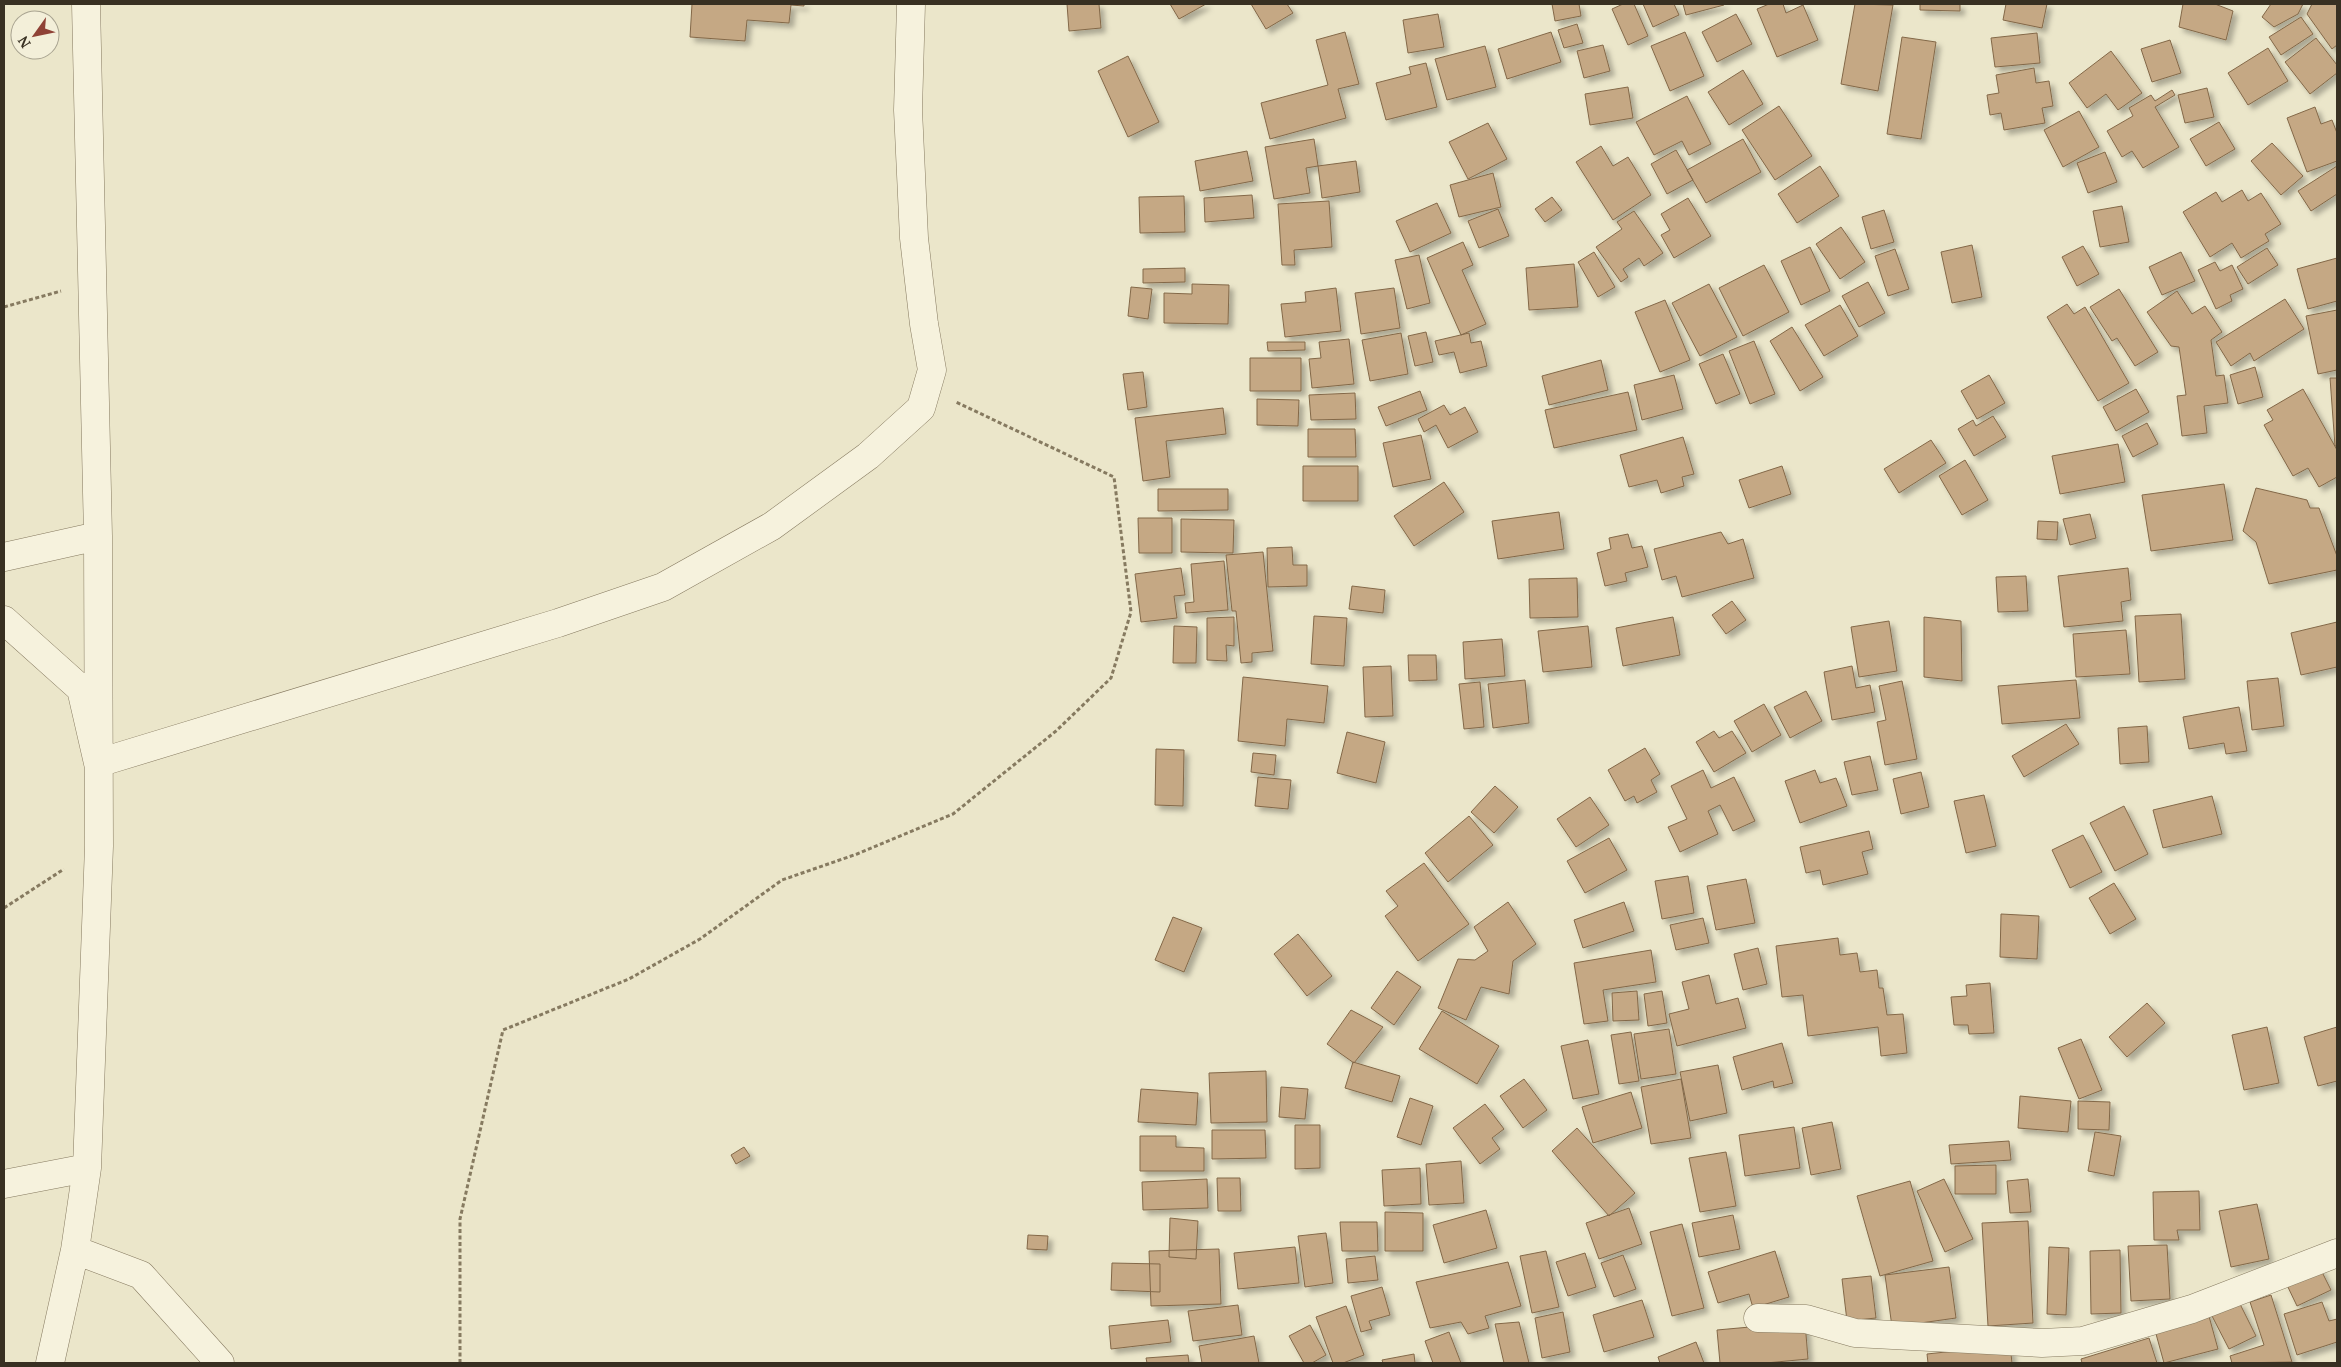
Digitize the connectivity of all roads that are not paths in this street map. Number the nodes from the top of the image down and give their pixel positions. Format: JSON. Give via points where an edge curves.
{"nodes":[{"id":1,"x":86,"y":4,"type":"edge"},
{"id":2,"x":911,"y":4,"type":"edge"},
{"id":3,"x":98,"y":536,"type":"junction"},
{"id":4,"x":4,"y":557,"type":"edge"},
{"id":5,"x":4,"y":620,"type":"edge"},
{"id":6,"x":98,"y":764,"type":"junction"},
{"id":7,"x":86,"y":1168,"type":"junction"},
{"id":8,"x":4,"y":1184,"type":"edge"},
{"id":9,"x":75,"y":1250,"type":"junction"},
{"id":10,"x":2337,"y":1253,"type":"edge"},
{"id":11,"x":1758,"y":1318,"type":"dead end"},
{"id":12,"x":50,"y":1363,"type":"edge"},
{"id":13,"x":220,"y":1363,"type":"edge"}],
"edges":[{"from":1,"to":3,"type":"street"},
{"from":2,"to":6,"type":"street","via":[[908,120],[914,238],[932,370],[920,408],[868,456],[772,526],[663,587],[558,623]]},
{"from":3,"to":4,"type":"street"},
{"from":3,"to":6,"type":"street"},
{"from":5,"to":6,"type":"street","via":[[81,689]]},
{"from":6,"to":7,"type":"street","via":[[99,846]]},
{"from":7,"to":8,"type":"street"},
{"from":7,"to":9,"type":"street"},
{"from":9,"to":12,"type":"street"},
{"from":9,"to":13,"type":"street","via":[[141,1275]]},
{"from":10,"to":11,"type":"street","via":[[2192,1309],[2082,1341],[1855,1333],[1806,1319]]}]}
